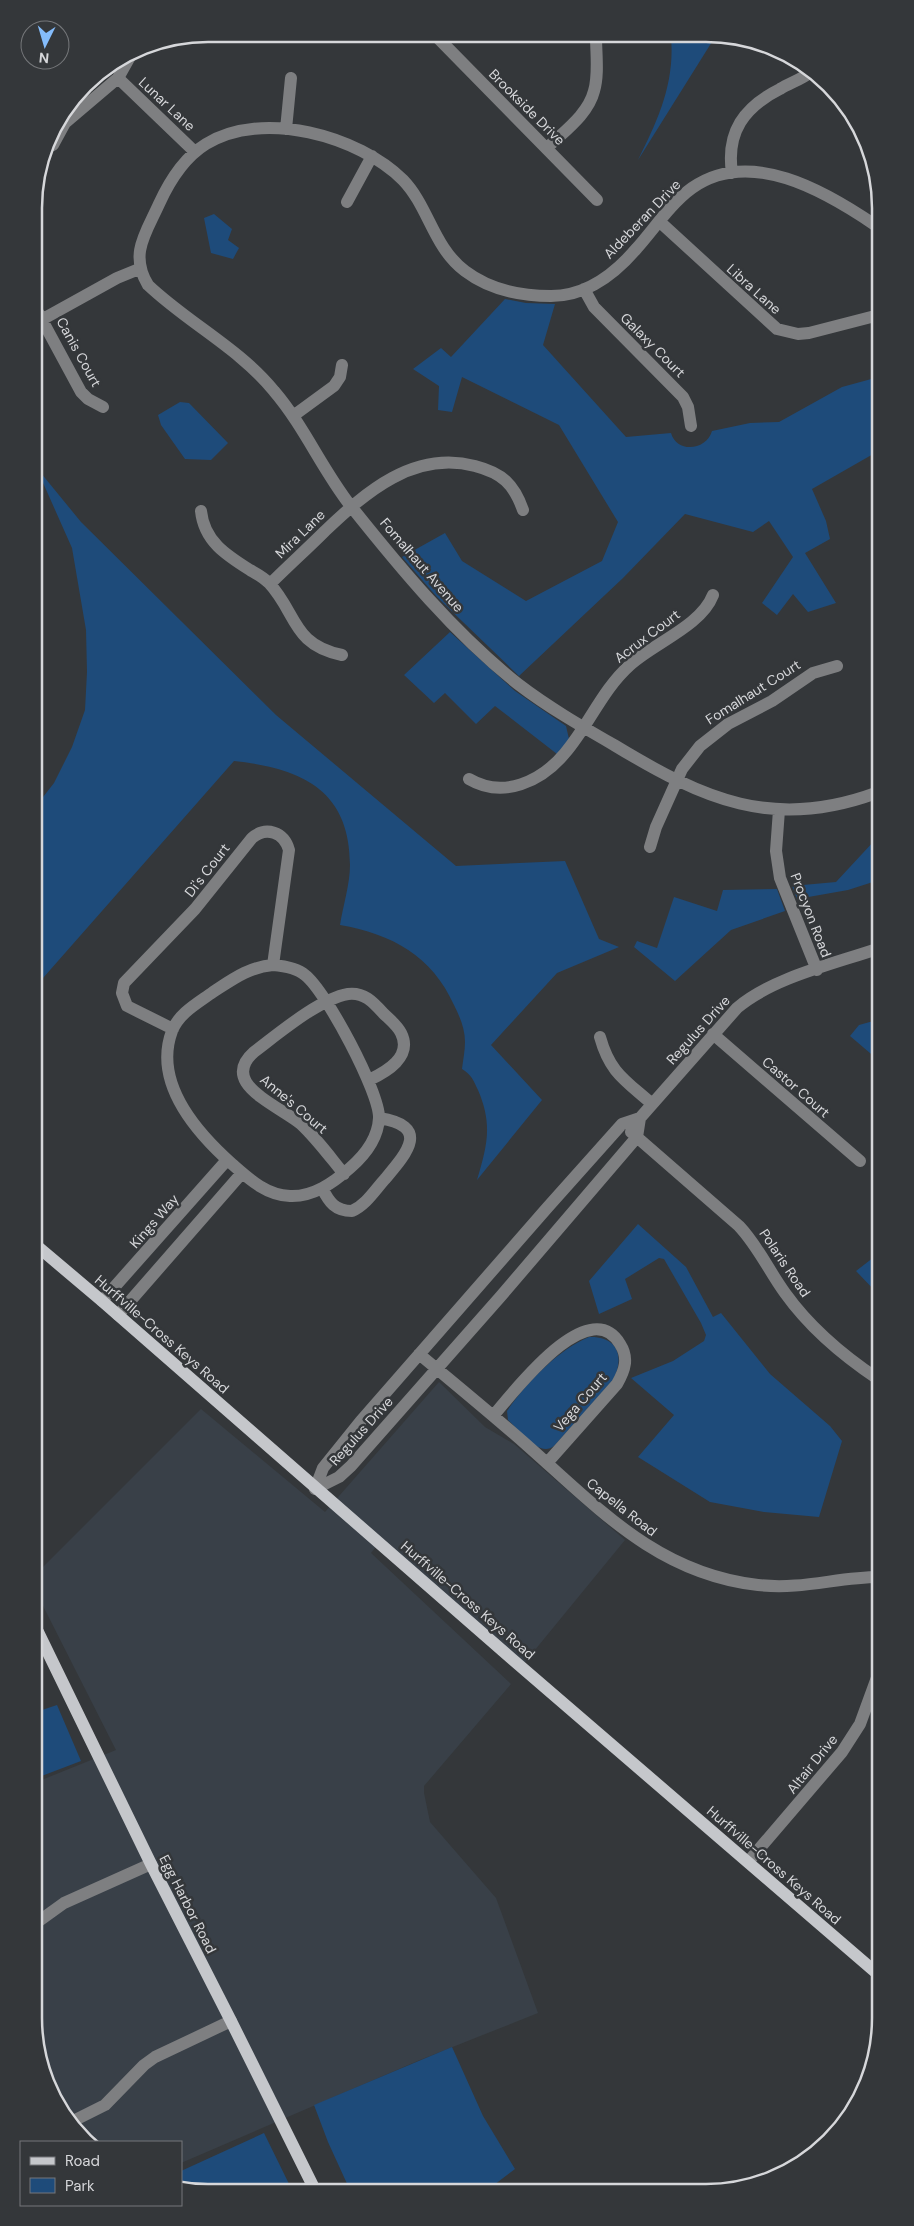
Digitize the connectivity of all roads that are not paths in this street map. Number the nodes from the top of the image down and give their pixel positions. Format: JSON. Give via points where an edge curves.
{"nodes":[{"id":1,"x":442,"y":42,"type":"edge"},
{"id":2,"x":596,"y":42,"type":"edge"},
{"id":3,"x":125,"y":65,"type":"edge"},
{"id":4,"x":805,"y":75,"type":"edge"},
{"id":5,"x":118,"y":78,"type":"junction"},
{"id":6,"x":291,"y":78,"type":"dead end"},
{"id":7,"x":68,"y":119,"type":"edge"},
{"id":8,"x":286,"y":129,"type":"junction"},
{"id":9,"x":547,"y":148,"type":"junction"},
{"id":10,"x":195,"y":152,"type":"junction"},
{"id":11,"x":372,"y":156,"type":"junction"},
{"id":12,"x":732,"y":173,"type":"junction"},
{"id":13,"x":597,"y":200,"type":"dead end"},
{"id":14,"x":347,"y":202,"type":"dead end"},
{"id":15,"x":660,"y":222,"type":"junction"},
{"id":16,"x":872,"y":224,"type":"edge"},
{"id":17,"x":139,"y":269,"type":"junction"},
{"id":18,"x":584,"y":289,"type":"junction"},
{"id":19,"x":872,"y":317,"type":"edge"},
{"id":20,"x":43,"y":320,"type":"joint"},
{"id":21,"x":342,"y":365,"type":"dead end"},
{"id":22,"x":103,"y":407,"type":"dead end"},
{"id":23,"x":293,"y":416,"type":"junction"},
{"id":24,"x":691,"y":426,"type":"dead end"},
{"id":25,"x":352,"y":506,"type":"junction"},
{"id":26,"x":523,"y":510,"type":"dead end"},
{"id":27,"x":201,"y":511,"type":"dead end"},
{"id":28,"x":270,"y":584,"type":"junction"},
{"id":29,"x":713,"y":595,"type":"dead end"},
{"id":30,"x":342,"y":655,"type":"dead end"},
{"id":31,"x":837,"y":666,"type":"dead end"},
{"id":32,"x":583,"y":727,"type":"junction"},
{"id":33,"x":468,"y":779,"type":"dead end"},
{"id":34,"x":677,"y":781,"type":"junction"},
{"id":35,"x":872,"y":795,"type":"edge"},
{"id":36,"x":778,"y":810,"type":"junction"},
{"id":37,"x":650,"y":847,"type":"dead end"},
{"id":38,"x":872,"y":951,"type":"edge"},
{"id":39,"x":274,"y":965,"type":"junction"},
{"id":40,"x":817,"y":970,"type":"junction"},
{"id":41,"x":327,"y":1002,"type":"junction"},
{"id":42,"x":173,"y":1029,"type":"junction"},
{"id":43,"x":713,"y":1034,"type":"junction"},
{"id":44,"x":600,"y":1037,"type":"dead end"},
{"id":45,"x":368,"y":1080,"type":"junction"},
{"id":46,"x":652,"y":1104,"type":"junction"},
{"id":47,"x":379,"y":1118,"type":"junction"},
{"id":48,"x":640,"y":1118,"type":"junction"},
{"id":49,"x":622,"y":1124,"type":"junction"},
{"id":50,"x":637,"y":1137,"type":"junction"},
{"id":51,"x":228,"y":1160,"type":"junction"},
{"id":52,"x":860,"y":1162,"type":"dead end"},
{"id":53,"x":242,"y":1173,"type":"junction"},
{"id":54,"x":344,"y":1174,"type":"junction"},
{"id":55,"x":322,"y":1188,"type":"junction"},
{"id":56,"x":42,"y":1251,"type":"edge"},
{"id":57,"x":102,"y":1300,"type":"junction"},
{"id":58,"x":118,"y":1314,"type":"junction"},
{"id":59,"x":419,"y":1354,"type":"junction"},
{"id":60,"x":437,"y":1369,"type":"junction"},
{"id":61,"x":871,"y":1374,"type":"edge"},
{"id":62,"x":494,"y":1416,"type":"junction"},
{"id":63,"x":363,"y":1419,"type":"junction"},
{"id":64,"x":380,"y":1433,"type":"junction"},
{"id":65,"x":547,"y":1463,"type":"junction"},
{"id":66,"x":315,"y":1489,"type":"junction"},
{"id":67,"x":871,"y":1578,"type":"edge"},
{"id":68,"x":42,"y":1641,"type":"edge"},
{"id":69,"x":871,"y":1702,"type":"edge"},
{"id":70,"x":748,"y":1862,"type":"junction"},
{"id":71,"x":151,"y":1864,"type":"junction"},
{"id":72,"x":42,"y":1919,"type":"edge"},
{"id":73,"x":871,"y":1968,"type":"edge"},
{"id":74,"x":232,"y":2020,"type":"junction"},
{"id":75,"x":77,"y":2119,"type":"edge"},
{"id":76,"x":312,"y":2184,"type":"edge"}],
"edges":[{"from":1,"to":9,"type":"street","name":"Brookside Drive"},
{"from":2,"to":9,"type":"street","via":[[596,83],[591,101],[586,110]]},
{"from":3,"to":5,"type":"street"},
{"from":4,"to":12,"type":"street","via":[[769,94],[748,111],[731,143]]},
{"from":5,"to":7,"type":"street"},
{"from":5,"to":10,"type":"street","name":"Lunar Lane"},
{"from":6,"to":8,"type":"street"},
{"from":8,"to":10,"type":"street","name":"Aldeberan Drive","via":[[260,128],[233,133],[213,140]]},
{"from":8,"to":11,"type":"street","name":"Aldeberan Drive","via":[[325,137]]},
{"from":9,"to":13,"type":"street","name":"Brookside Drive"},
{"from":10,"to":17,"type":"street","via":[[161,200],[140,245]]},
{"from":11,"to":14,"type":"street"},
{"from":11,"to":18,"type":"street","name":"Aldeberan Drive","via":[[412,190],[444,251],[474,277],[502,291],[532,295],[559,296]]},
{"from":12,"to":15,"type":"street","name":"Aldeberan Drive","via":[[716,176],[693,188]]},
{"from":12,"to":16,"type":"street","name":"Aldeberan Drive","via":[[767,173],[802,185],[829,197]]},
{"from":15,"to":18,"type":"street","name":"Aldeberan Drive","via":[[617,269]]},
{"from":15,"to":19,"type":"street","name":"Libra Lane","via":[[777,329],[809,333]]},
{"from":17,"to":20,"type":"street"},
{"from":17,"to":23,"type":"street","name":"Fomalhaut Avenue","via":[[155,292],[252,366]]},
{"from":18,"to":24,"type":"street","name":"Galaxy Court","via":[[594,307],[683,397]]},
{"from":20,"to":22,"type":"street","name":"Canis Court","via":[[81,392]]},
{"from":21,"to":23,"type":"street","via":[[334,386]]},
{"from":23,"to":25,"type":"street","name":"Fomalhaut Avenue"},
{"from":25,"to":26,"type":"street","name":"Mira Lane","via":[[398,474],[423,465],[446,463],[472,465],[499,476],[512,486]]},
{"from":25,"to":28,"type":"street","name":"Mira Lane"},
{"from":25,"to":32,"type":"street","name":"Fomalhaut Avenue","via":[[408,574],[473,644],[521,686]]},
{"from":27,"to":28,"type":"street","via":[[202,523],[216,546]]},
{"from":28,"to":30,"type":"street","via":[[298,630],[321,649]]},
{"from":29,"to":32,"type":"street","name":"Acrux Court","via":[[695,619],[621,673],[605,691]]},
{"from":31,"to":34,"type":"street","name":"Fomalhaut Court","via":[[813,673],[772,701],[716,732],[693,752]]},
{"from":32,"to":33,"type":"street","name":"Acrux Court","via":[[564,755],[546,772],[524,785],[486,787]]},
{"from":32,"to":34,"type":"street","name":"Fomalhaut Avenue"},
{"from":34,"to":36,"type":"street","name":"Fomalhaut Avenue","via":[[731,802]]},
{"from":34,"to":37,"type":"street","name":"Fomalhaut Court"},
{"from":35,"to":36,"type":"street","name":"Fomalhaut Avenue","via":[[831,807]]},
{"from":36,"to":40,"type":"street","name":"Procyon Road","via":[[776,851],[780,878]]},
{"from":38,"to":40,"type":"street","name":"Regulus Drive"},
{"from":39,"to":41,"type":"street","via":[[304,974]]},
{"from":39,"to":42,"type":"street","via":[[256,967],[240,974],[192,1007]]},
{"from":39,"to":42,"type":"street","name":"Di's Court","via":[[288,850],[283,838],[265,831],[252,838],[195,909],[124,983],[122,993],[128,1006]]},
{"from":40,"to":43,"type":"street","name":"Regulus Drive","via":[[750,997]]},
{"from":41,"to":45,"type":"street"},
{"from":41,"to":45,"type":"street","via":[[350,994],[363,995],[400,1031],[402,1050],[397,1062]]},
{"from":41,"to":54,"type":"street","name":"Anne's Court","via":[[254,1052],[245,1062],[243,1072],[252,1089],[308,1130]]},
{"from":42,"to":51,"type":"street","via":[[168,1061],[178,1098],[192,1122]]},
{"from":43,"to":46,"type":"street","name":"Regulus Drive"},
{"from":43,"to":52,"type":"street","name":"Castor Court"},
{"from":44,"to":46,"type":"street","via":[[616,1072]]},
{"from":45,"to":47,"type":"street","via":[[377,1102]]},
{"from":46,"to":48,"type":"street","name":"Regulus Drive"},
{"from":47,"to":54,"type":"street","via":[[368,1150]]},
{"from":47,"to":55,"type":"street","via":[[398,1121],[408,1131],[410,1142],[405,1156],[364,1203],[352,1211],[333,1205]]},
{"from":48,"to":49,"type":"street"},
{"from":48,"to":50,"type":"street"},
{"from":49,"to":50,"type":"street","name":"Polaris Road"},
{"from":49,"to":59,"type":"street","name":"Regulus Drive"},
{"from":50,"to":60,"type":"street","name":"Regulus Drive"},
{"from":50,"to":61,"type":"street","name":"Polaris Road","via":[[739,1226],[799,1311],[834,1346]]},
{"from":51,"to":53,"type":"street"},
{"from":51,"to":57,"type":"street","name":"Kings Way"},
{"from":53,"to":55,"type":"street","via":[[259,1187],[277,1194],[298,1196]]},
{"from":53,"to":58,"type":"street"},
{"from":54,"to":55,"type":"street"},
{"from":56,"to":57,"type":"main road","name":"Hurffville-Cross Keys Road"},
{"from":57,"to":58,"type":"main road","name":"Hurffville-Cross Keys Road"},
{"from":58,"to":66,"type":"main road","name":"Hurffville-Cross Keys Road"},
{"from":59,"to":60,"type":"street","name":"Capella Road"},
{"from":59,"to":63,"type":"street","name":"Regulus Drive"},
{"from":60,"to":62,"type":"street","name":"Capella Road"},
{"from":60,"to":64,"type":"street","name":"Regulus Drive"},
{"from":62,"to":65,"type":"street","name":"Capella Road"},
{"from":62,"to":65,"type":"street","name":"Vega Court","via":[[540,1363],[561,1345],[592,1329],[612,1335],[624,1350],[624,1373],[618,1384]]},
{"from":63,"to":64,"type":"street"},
{"from":63,"to":66,"type":"street","name":"Regulus Drive","via":[[323,1468]]},
{"from":64,"to":66,"type":"street","name":"Regulus Drive","via":[[340,1477]]},
{"from":65,"to":67,"type":"street","name":"Capella Road","via":[[631,1536],[666,1557],[703,1573],[776,1587],[813,1586]]},
{"from":66,"to":70,"type":"main road","name":"Hurffville-Cross Keys Road"},
{"from":68,"to":71,"type":"main road","name":"Egg Harbor Road"},
{"from":69,"to":70,"type":"street","name":"Altair Drive","via":[[842,1752]]},
{"from":70,"to":73,"type":"main road","name":"Hurffville-Cross Keys Road"},
{"from":71,"to":72,"type":"street","via":[[64,1903]]},
{"from":71,"to":74,"type":"main road","name":"Egg Harbor Road"},
{"from":74,"to":75,"type":"street","via":[[144,2065],[105,2105]]},
{"from":74,"to":76,"type":"main road","name":"Egg Harbor Road"}]}
